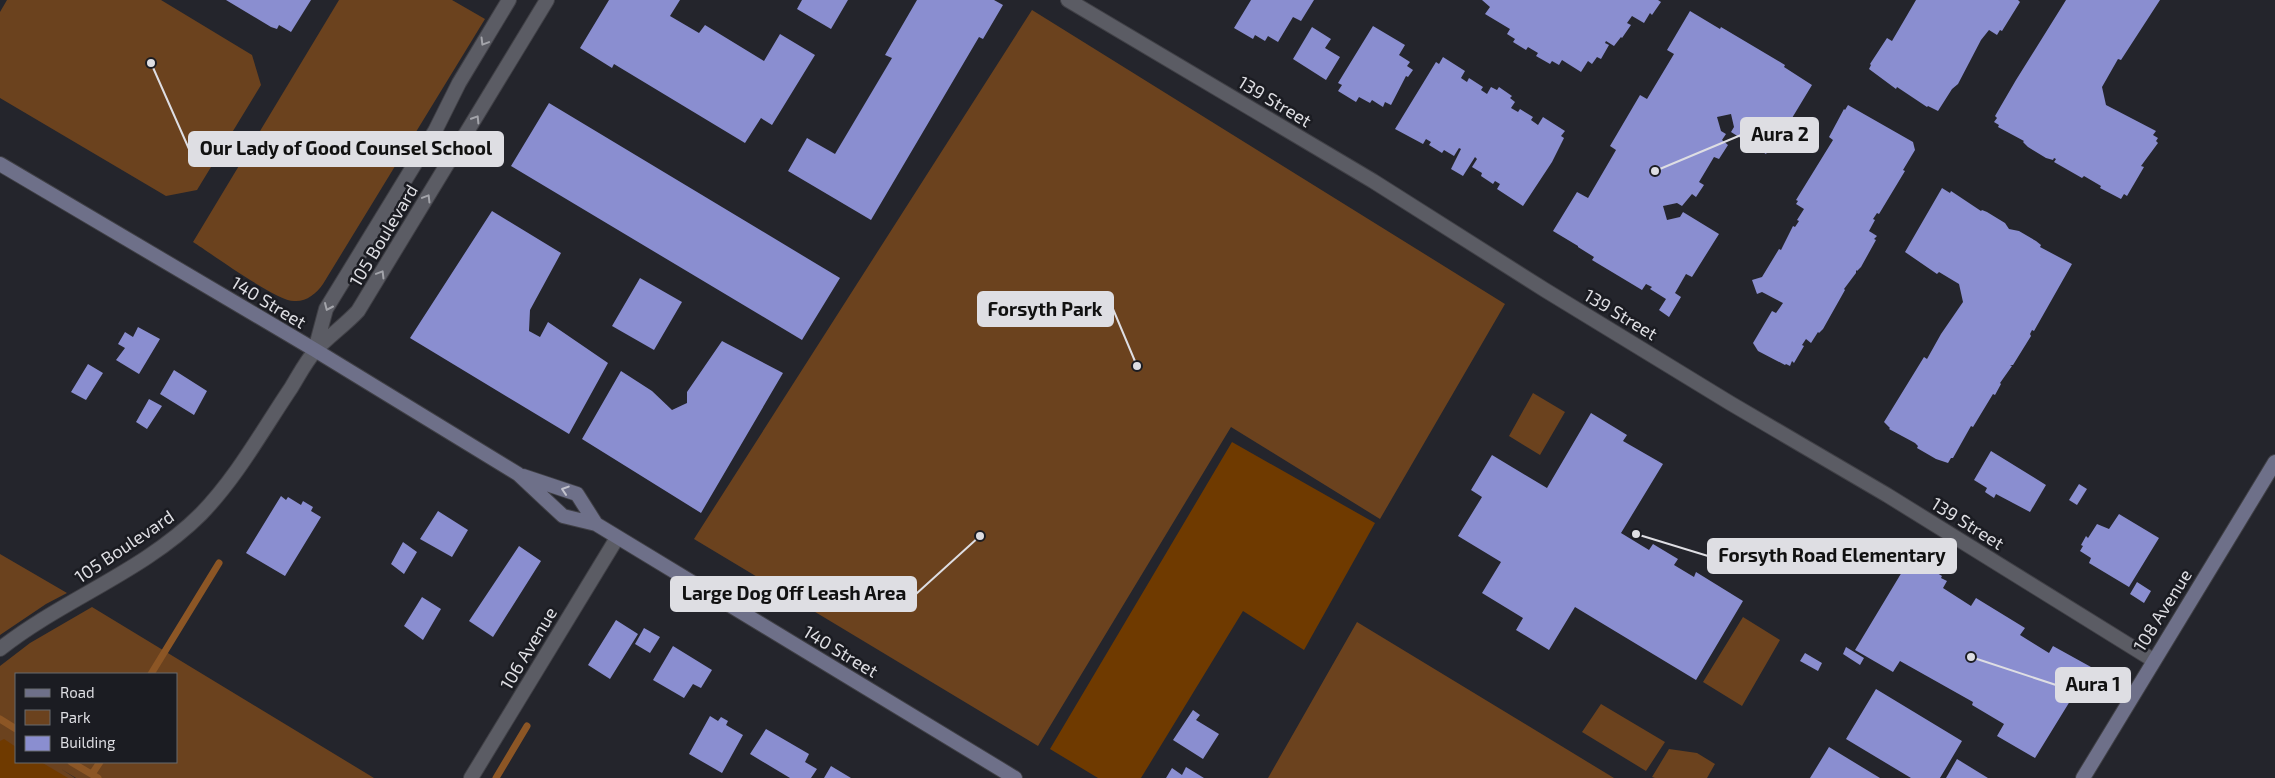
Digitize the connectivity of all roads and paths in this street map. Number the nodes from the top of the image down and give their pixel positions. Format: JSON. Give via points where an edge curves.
{"nodes":[{"id":1,"x":509,"y":0,"type":"edge"},
{"id":2,"x":547,"y":0,"type":"edge"},
{"id":3,"x":1068,"y":0,"type":"edge"},
{"id":4,"x":0,"y":164,"type":"edge"},
{"id":5,"x":315,"y":350,"type":"junction"},
{"id":6,"x":2275,"y":462,"type":"edge"},
{"id":7,"x":518,"y":474,"type":"junction"},
{"id":8,"x":596,"y":524,"type":"junction"},
{"id":9,"x":617,"y":538,"type":"junction"},
{"id":10,"x":0,"y":650,"type":"edge"},
{"id":11,"x":2153,"y":660,"type":"junction"},
{"id":12,"x":471,"y":778,"type":"edge"},
{"id":13,"x":1016,"y":778,"type":"edge"},
{"id":14,"x":2083,"y":778,"type":"edge"}],
"edges":[{"from":1,"to":5,"type":"street","name":"105 Boulevard","one_way":true,"via":[[459,83],[435,132],[326,309]]},
{"from":5,"to":2,"type":"street","name":"105 Boulevard","one_way":true,"via":[[358,312]]},
{"from":3,"to":11,"type":"street","name":"139 Street","via":[[1373,181],[1545,290],[1879,490]]},
{"from":4,"to":5,"type":"main road","name":"140 Street"},
{"from":5,"to":7,"type":"main road","name":"140 Street"},
{"from":5,"to":10,"type":"street","name":"105 Boulevard","via":[[247,457],[201,514],[134,566],[26,630]]},
{"from":6,"to":11,"type":"main road","name":"108 Avenue"},
{"from":7,"to":8,"type":"main road","name":"140 Street","via":[[563,516]]},
{"from":8,"to":7,"type":"main road","name":"140 Street","one_way":true,"via":[[577,494]]},
{"from":8,"to":9,"type":"main road","name":"140 Street"},
{"from":9,"to":12,"type":"street","name":"106 Avenue"},
{"from":9,"to":13,"type":"main road","name":"140 Street"},
{"from":11,"to":14,"type":"main road","name":"108 Avenue"}]}
